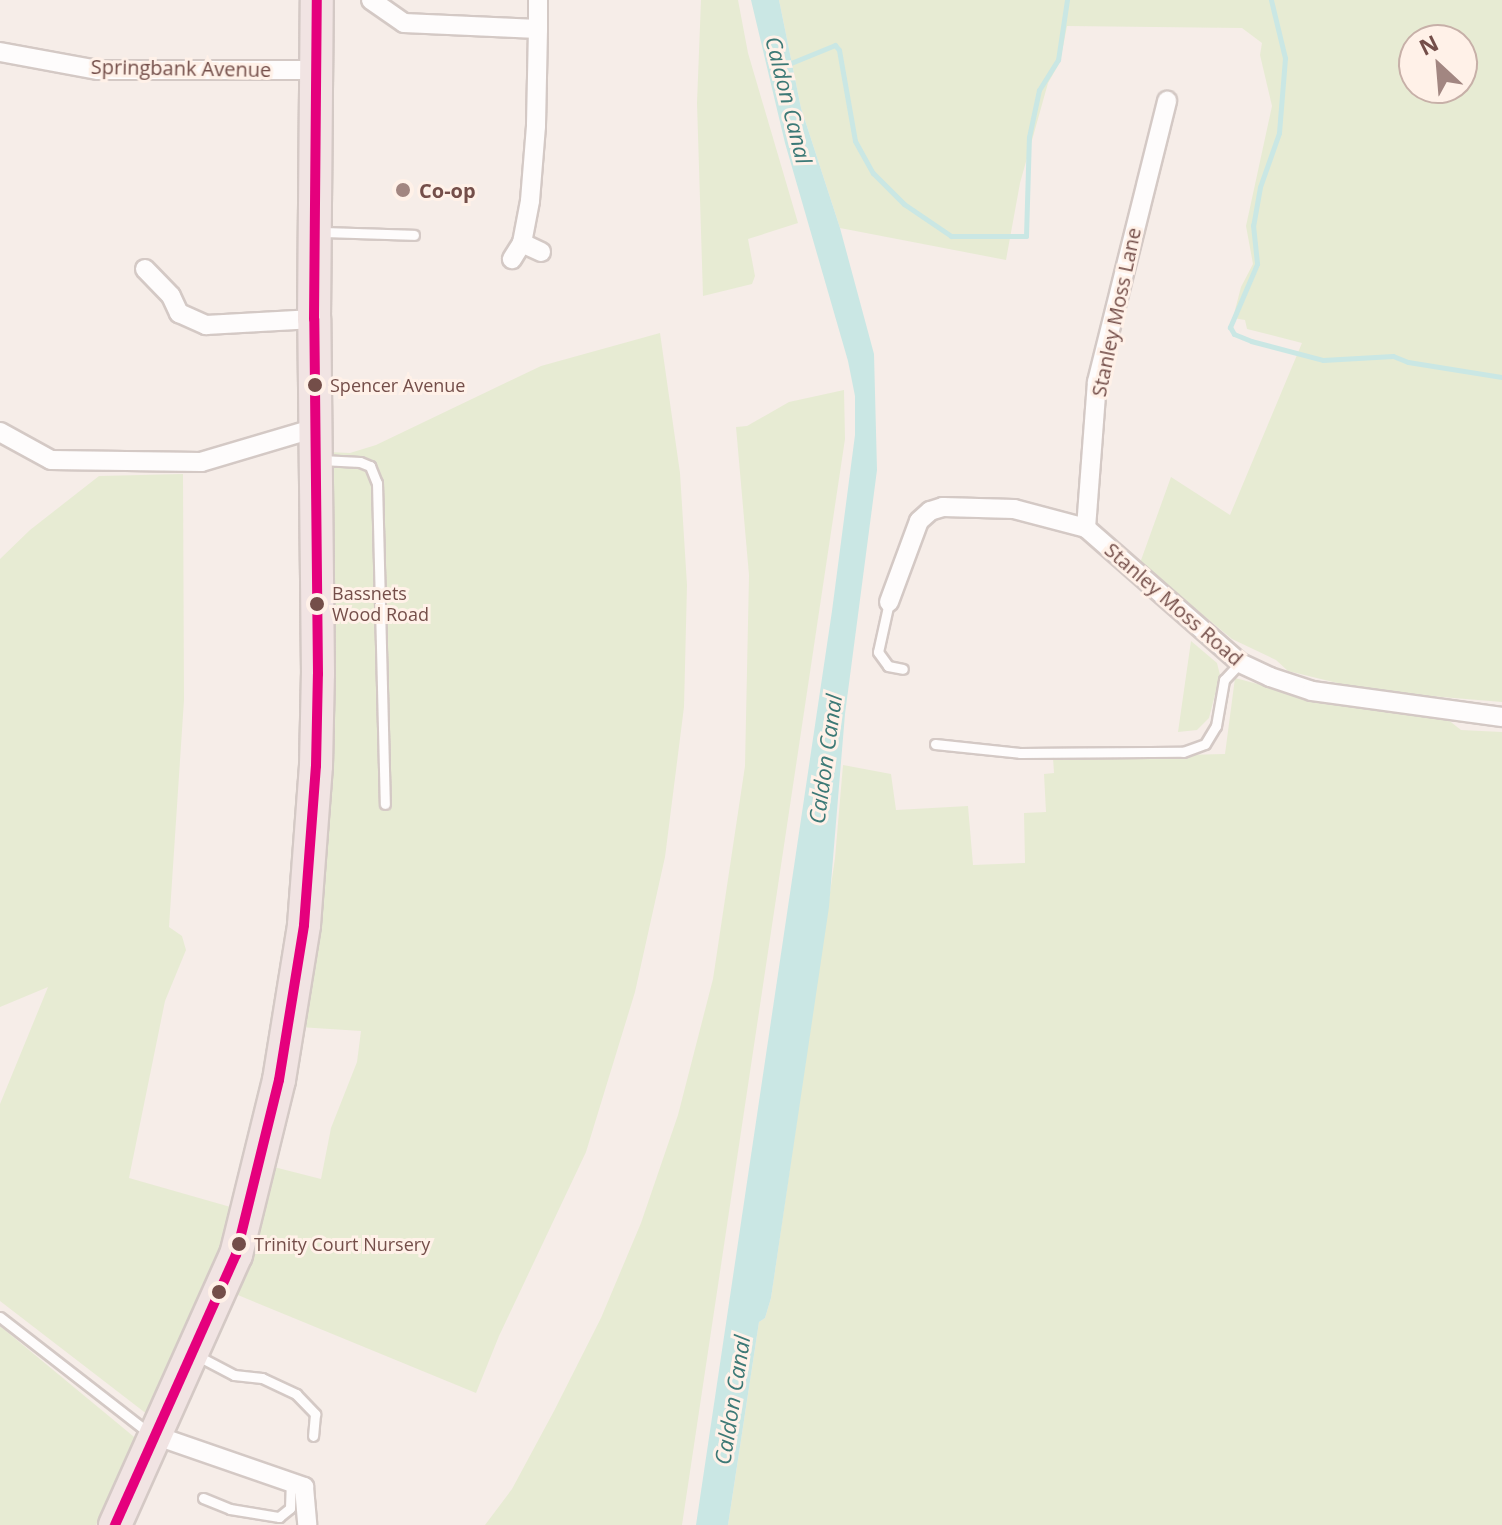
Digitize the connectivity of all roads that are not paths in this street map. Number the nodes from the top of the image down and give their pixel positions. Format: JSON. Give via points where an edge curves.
{"nodes":[{"id":1,"x":317,"y":0,"type":"edge"},
{"id":2,"x":371,"y":0,"type":"edge"},
{"id":3,"x":538,"y":0,"type":"edge"},
{"id":4,"x":538,"y":29,"type":"junction"},
{"id":5,"x":0,"y":52,"type":"edge"},
{"id":6,"x":315,"y":70,"type":"junction"},
{"id":7,"x":1167,"y":101,"type":"dead end"},
{"id":8,"x":317,"y":232,"type":"junction"},
{"id":9,"x":414,"y":235,"type":"dead end"},
{"id":10,"x":522,"y":243,"type":"junction"},
{"id":11,"x":541,"y":252,"type":"dead end"},
{"id":12,"x":512,"y":259,"type":"dead end"},
{"id":13,"x":145,"y":269,"type":"dead end"},
{"id":14,"x":314,"y":319,"type":"junction"},
{"id":15,"x":0,"y":432,"type":"edge"},
{"id":16,"x":317,"y":444,"type":"junction"},
{"id":17,"x":1086,"y":528,"type":"junction"},
{"id":18,"x":889,"y":602,"type":"joint"},
{"id":19,"x":1240,"y":663,"type":"junction"},
{"id":20,"x":903,"y":669,"type":"dead end"},
{"id":21,"x":1502,"y":717,"type":"edge"},
{"id":22,"x":935,"y":744,"type":"dead end"},
{"id":23,"x":385,"y":804,"type":"dead end"},
{"id":24,"x":0,"y":1317,"type":"edge"},
{"id":25,"x":193,"y":1353,"type":"junction"},
{"id":26,"x":313,"y":1436,"type":"dead end"},
{"id":27,"x":156,"y":1437,"type":"junction"},
{"id":28,"x":291,"y":1482,"type":"junction"},
{"id":29,"x":203,"y":1498,"type":"dead end"},
{"id":30,"x":115,"y":1525,"type":"edge"},
{"id":31,"x":307,"y":1525,"type":"edge"}],
"edges":[{"from":1,"to":6,"type":"highway"},
{"from":2,"to":4,"type":"street","via":[[404,23]]},
{"from":3,"to":4,"type":"street"},
{"from":4,"to":10,"type":"street","via":[[536,126]]},
{"from":5,"to":6,"type":"street","name":"Springbank Avenue","via":[[98,70]]},
{"from":6,"to":8,"type":"highway"},
{"from":7,"to":17,"type":"street","name":"Stanley Moss Lane","via":[[1097,382]]},
{"from":8,"to":9,"type":"lane"},
{"from":8,"to":14,"type":"highway"},
{"from":10,"to":11,"type":"street"},
{"from":10,"to":12,"type":"street"},
{"from":13,"to":14,"type":"street","via":[[171,296],[179,313],[206,325]]},
{"from":14,"to":16,"type":"highway"},
{"from":15,"to":16,"type":"street","via":[[51,460],[201,462]]},
{"from":16,"to":23,"type":"lane","via":[[370,466],[377,483]]},
{"from":16,"to":25,"type":"highway","via":[[316,766],[304,925],[279,1080],[236,1255]]},
{"from":17,"to":18,"type":"street","name":"Stanley Moss Road","via":[[1014,509],[930,511],[919,521]]},
{"from":17,"to":19,"type":"street","name":"Stanley Moss Road"},
{"from":18,"to":20,"type":"lane","via":[[878,652],[888,666]]},
{"from":19,"to":21,"type":"street","name":"Stanley Moss Road","via":[[1312,691]]},
{"from":19,"to":22,"type":"lane","via":[[1224,680],[1211,735],[1205,744],[1183,752],[1020,753]]},
{"from":24,"to":27,"type":"lane"},
{"from":25,"to":26,"type":"lane","via":[[234,1375],[262,1378],[296,1394],[315,1414]]},
{"from":25,"to":27,"type":"highway"},
{"from":27,"to":28,"type":"street"},
{"from":27,"to":30,"type":"highway"},
{"from":28,"to":29,"type":"lane","via":[[290,1508],[279,1517],[230,1509]]},
{"from":28,"to":31,"type":"street","via":[[304,1487]]}]}
